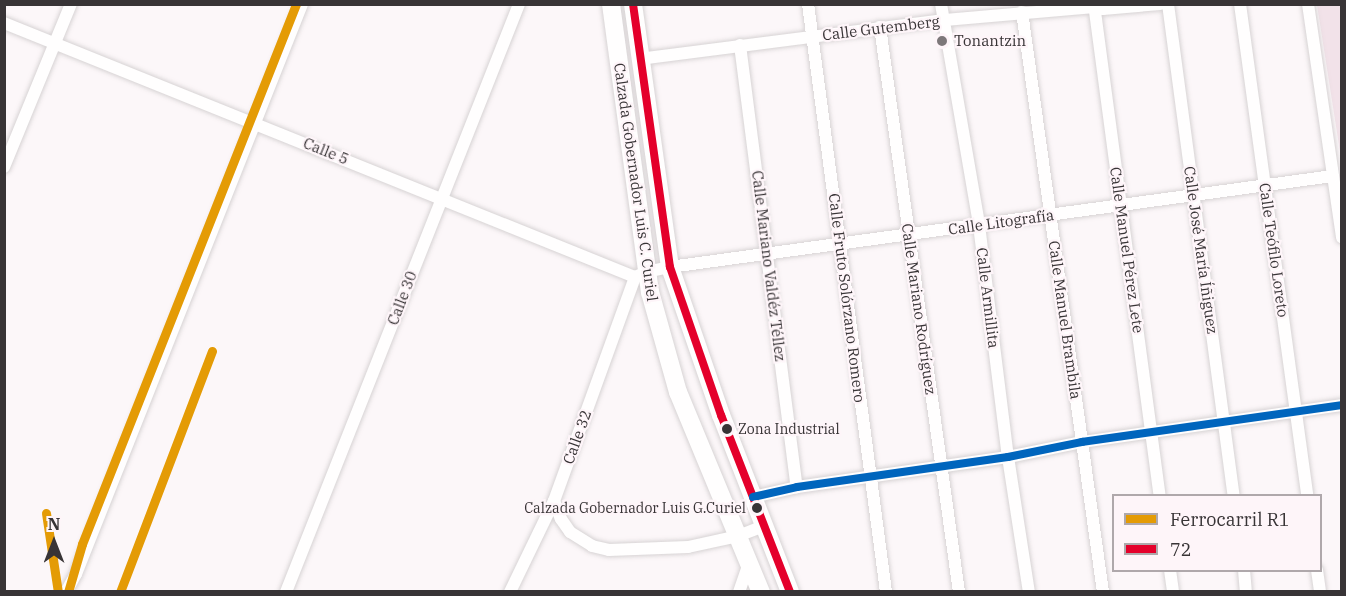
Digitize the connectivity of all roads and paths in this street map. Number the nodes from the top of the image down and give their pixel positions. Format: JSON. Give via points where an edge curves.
{"nodes":[{"id":1,"x":71,"y":4,"type":"edge"},
{"id":2,"x":302,"y":4,"type":"edge"},
{"id":3,"x":519,"y":4,"type":"edge"},
{"id":4,"x":611,"y":4,"type":"edge"},
{"id":5,"x":633,"y":4,"type":"edge"},
{"id":6,"x":808,"y":4,"type":"edge"},
{"id":7,"x":941,"y":4,"type":"edge"},
{"id":8,"x":1160,"y":4,"type":"edge"},
{"id":9,"x":1168,"y":4,"type":"edge"},
{"id":10,"x":1240,"y":4,"type":"edge"},
{"id":11,"x":1308,"y":4,"type":"edge"},
{"id":12,"x":1094,"y":6,"type":"edge"},
{"id":13,"x":1022,"y":12,"type":"junction"},
{"id":14,"x":945,"y":20,"type":"junction"},
{"id":15,"x":4,"y":22,"type":"edge"},
{"id":16,"x":880,"y":27,"type":"junction"},
{"id":17,"x":812,"y":36,"type":"junction"},
{"id":18,"x":55,"y":43,"type":"junction"},
{"id":19,"x":740,"y":45,"type":"junction"},
{"id":20,"x":639,"y":59,"type":"junction"},
{"id":21,"x":256,"y":123,"type":"junction"},
{"id":22,"x":4,"y":167,"type":"edge"},
{"id":23,"x":1333,"y":176,"type":"junction"},
{"id":24,"x":1265,"y":185,"type":"junction"},
{"id":25,"x":1194,"y":195,"type":"junction"},
{"id":26,"x":441,"y":197,"type":"junction"},
{"id":27,"x":1120,"y":205,"type":"junction"},
{"id":28,"x":1051,"y":215,"type":"junction"},
{"id":29,"x":979,"y":225,"type":"junction"},
{"id":30,"x":909,"y":234,"type":"junction"},
{"id":31,"x":1341,"y":238,"type":"edge"},
{"id":32,"x":840,"y":244,"type":"junction"},
{"id":33,"x":768,"y":254,"type":"junction"},
{"id":34,"x":670,"y":267,"type":"junction"},
{"id":35,"x":640,"y":274,"type":"junction"},
{"id":36,"x":1341,"y":405,"type":"edge"},
{"id":37,"x":1296,"y":411,"type":"junction"},
{"id":38,"x":1225,"y":422,"type":"junction"},
{"id":39,"x":1151,"y":432,"type":"junction"},
{"id":40,"x":1082,"y":442,"type":"junction"},
{"id":41,"x":1008,"y":457,"type":"junction"},
{"id":42,"x":940,"y":466,"type":"junction"},
{"id":43,"x":870,"y":477,"type":"junction"},
{"id":44,"x":797,"y":487,"type":"junction"},
{"id":45,"x":1160,"y":494,"type":"edge"},
{"id":46,"x":1234,"y":494,"type":"edge"},
{"id":47,"x":1307,"y":494,"type":"edge"},
{"id":48,"x":753,"y":497,"type":"junction"},
{"id":49,"x":554,"y":501,"type":"junction"},
{"id":50,"x":764,"y":526,"type":"junction"},
{"id":51,"x":738,"y":536,"type":"junction"},
{"id":52,"x":749,"y":563,"type":"junction"},
{"id":53,"x":1170,"y":572,"type":"edge"},
{"id":54,"x":1244,"y":572,"type":"edge"},
{"id":55,"x":1317,"y":572,"type":"edge"},
{"id":56,"x":66,"y":591,"type":"edge"},
{"id":57,"x":286,"y":591,"type":"edge"},
{"id":58,"x":510,"y":591,"type":"edge"},
{"id":59,"x":739,"y":591,"type":"edge"},
{"id":60,"x":760,"y":591,"type":"edge"},
{"id":61,"x":790,"y":591,"type":"edge"},
{"id":62,"x":886,"y":591,"type":"edge"},
{"id":63,"x":959,"y":591,"type":"edge"},
{"id":64,"x":1029,"y":591,"type":"edge"},
{"id":65,"x":1103,"y":591,"type":"edge"},
{"id":66,"x":1173,"y":591,"type":"edge"},
{"id":67,"x":1246,"y":591,"type":"edge"},
{"id":68,"x":1320,"y":591,"type":"edge"}],
"edges":[{"from":1,"to":18,"type":"street"},
{"from":2,"to":21,"type":"street"},
{"from":3,"to":26,"type":"street","name":"Calle 30"},
{"from":4,"to":35,"type":"main road","name":"Calzada Gobernador Luis C. Curiel"},
{"from":5,"to":20,"type":"main road","name":"Calzada Gobernador Luis C. Curiel"},
{"from":6,"to":17,"type":"street","name":"Calle Fruto Solórzano Romero"},
{"from":7,"to":14,"type":"street","name":"Calle Armillita"},
{"from":8,"to":12,"type":"street","name":"Calle Gutemberg","via":[[1103,9]]},
{"from":9,"to":25,"type":"street","name":"Calle José María Íñiguez"},
{"from":10,"to":24,"type":"street","name":"Calle Teófilo Loreto"},
{"from":11,"to":23,"type":"street"},
{"from":12,"to":13,"type":"street","name":"Calle Gutemberg"},
{"from":12,"to":27,"type":"street","name":"Calle Manuel Pérez Lete"},
{"from":13,"to":14,"type":"street","name":"Calle Gutemberg"},
{"from":13,"to":28,"type":"street","name":"Calle Manuel Brambila"},
{"from":14,"to":16,"type":"street","name":"Calle Gutemberg"},
{"from":14,"to":29,"type":"street","name":"Calle Armillita"},
{"from":15,"to":18,"type":"street","name":"Calle 5"},
{"from":16,"to":17,"type":"street","name":"Calle Gutemberg"},
{"from":16,"to":30,"type":"street","name":"Calle Mariano Rodríguez"},
{"from":17,"to":19,"type":"street","name":"Calle Gutemberg"},
{"from":17,"to":32,"type":"street","name":"Calle Fruto Solórzano Romero"},
{"from":18,"to":21,"type":"street","name":"Calle 5"},
{"from":18,"to":22,"type":"street"},
{"from":19,"to":20,"type":"street","name":"Calle Gutemberg"},
{"from":19,"to":33,"type":"street","name":"Calle Mariano Valdéz Téllez"},
{"from":20,"to":34,"type":"main road","name":"Calzada Gobernador Luis C. Curiel"},
{"from":21,"to":26,"type":"street","name":"Calle 5"},
{"from":21,"to":56,"type":"street"},
{"from":23,"to":24,"type":"street","name":"Calle Litografía"},
{"from":23,"to":31,"type":"street"},
{"from":24,"to":25,"type":"street","name":"Calle Litografía"},
{"from":24,"to":37,"type":"street","name":"Calle Teófilo Loreto"},
{"from":25,"to":27,"type":"street","name":"Calle Litografía"},
{"from":25,"to":38,"type":"street","name":"Calle José María Íñiguez"},
{"from":26,"to":35,"type":"street","name":"Calle 5"},
{"from":26,"to":57,"type":"street","name":"Calle 30"},
{"from":27,"to":28,"type":"street","name":"Calle Litografía"},
{"from":27,"to":39,"type":"street","name":"Calle Manuel Pérez Lete"},
{"from":28,"to":29,"type":"street","name":"Calle Litografía"},
{"from":28,"to":40,"type":"street","name":"Calle Manuel Brambila"},
{"from":29,"to":30,"type":"street","name":"Calle Litografía"},
{"from":29,"to":41,"type":"street","name":"Calle Armillita"},
{"from":30,"to":32,"type":"street","name":"Calle Litografía"},
{"from":30,"to":42,"type":"street","name":"Calle Mariano Rodríguez"},
{"from":32,"to":33,"type":"street","name":"Calle Litografía"},
{"from":32,"to":43,"type":"street","name":"Calle Fruto Solórzano Romero"},
{"from":33,"to":34,"type":"street","name":"Calle Litografía"},
{"from":33,"to":44,"type":"street","name":"Calle Mariano Valdéz Téllez"},
{"from":34,"to":35,"type":"street","name":"Calle Litografía"},
{"from":34,"to":48,"type":"main road","name":"Calzada Gobernador Luis C. Curiel"},
{"from":35,"to":49,"type":"street","name":"Calle 32"},
{"from":35,"to":51,"type":"main road","name":"Calzada Gobernador Luis C. Curiel","via":[[678,392]]},
{"from":36,"to":37,"type":"street"},
{"from":37,"to":38,"type":"street"},
{"from":37,"to":47,"type":"street","name":"Calle Teófilo Loreto"},
{"from":38,"to":39,"type":"street"},
{"from":38,"to":46,"type":"street","name":"Calle José María Íñiguez"},
{"from":39,"to":40,"type":"street"},
{"from":39,"to":45,"type":"street","name":"Calle Manuel Pérez Lete"},
{"from":40,"to":41,"type":"street"},
{"from":40,"to":65,"type":"street","name":"Calle Manuel Brambila"},
{"from":41,"to":42,"type":"street"},
{"from":41,"to":64,"type":"street","name":"Calle Armillita"},
{"from":42,"to":43,"type":"street"},
{"from":42,"to":63,"type":"street","name":"Calle Mariano Rodríguez"},
{"from":43,"to":44,"type":"street"},
{"from":43,"to":62,"type":"street","name":"Calle Fruto Solórzano Romero"},
{"from":44,"to":48,"type":"street"},
{"from":48,"to":50,"type":"main road","name":"Calzada Gobernador Luis C. Curiel"},
{"from":49,"to":51,"type":"street","via":[[570,532],[592,546],[609,550],[688,547]]},
{"from":49,"to":58,"type":"street","name":"Calle 32"},
{"from":50,"to":51,"type":"street"},
{"from":50,"to":61,"type":"main road","name":"Calzada Gobernador Luis C. Curiel"},
{"from":51,"to":52,"type":"main road","name":"Calzada Gobernador Luis C. Curiel"},
{"from":52,"to":59,"type":"street"},
{"from":52,"to":60,"type":"main road","name":"Calzada Gobernador Luis C. Curiel"},
{"from":53,"to":66,"type":"street"},
{"from":54,"to":67,"type":"street"},
{"from":55,"to":68,"type":"street"}]}
